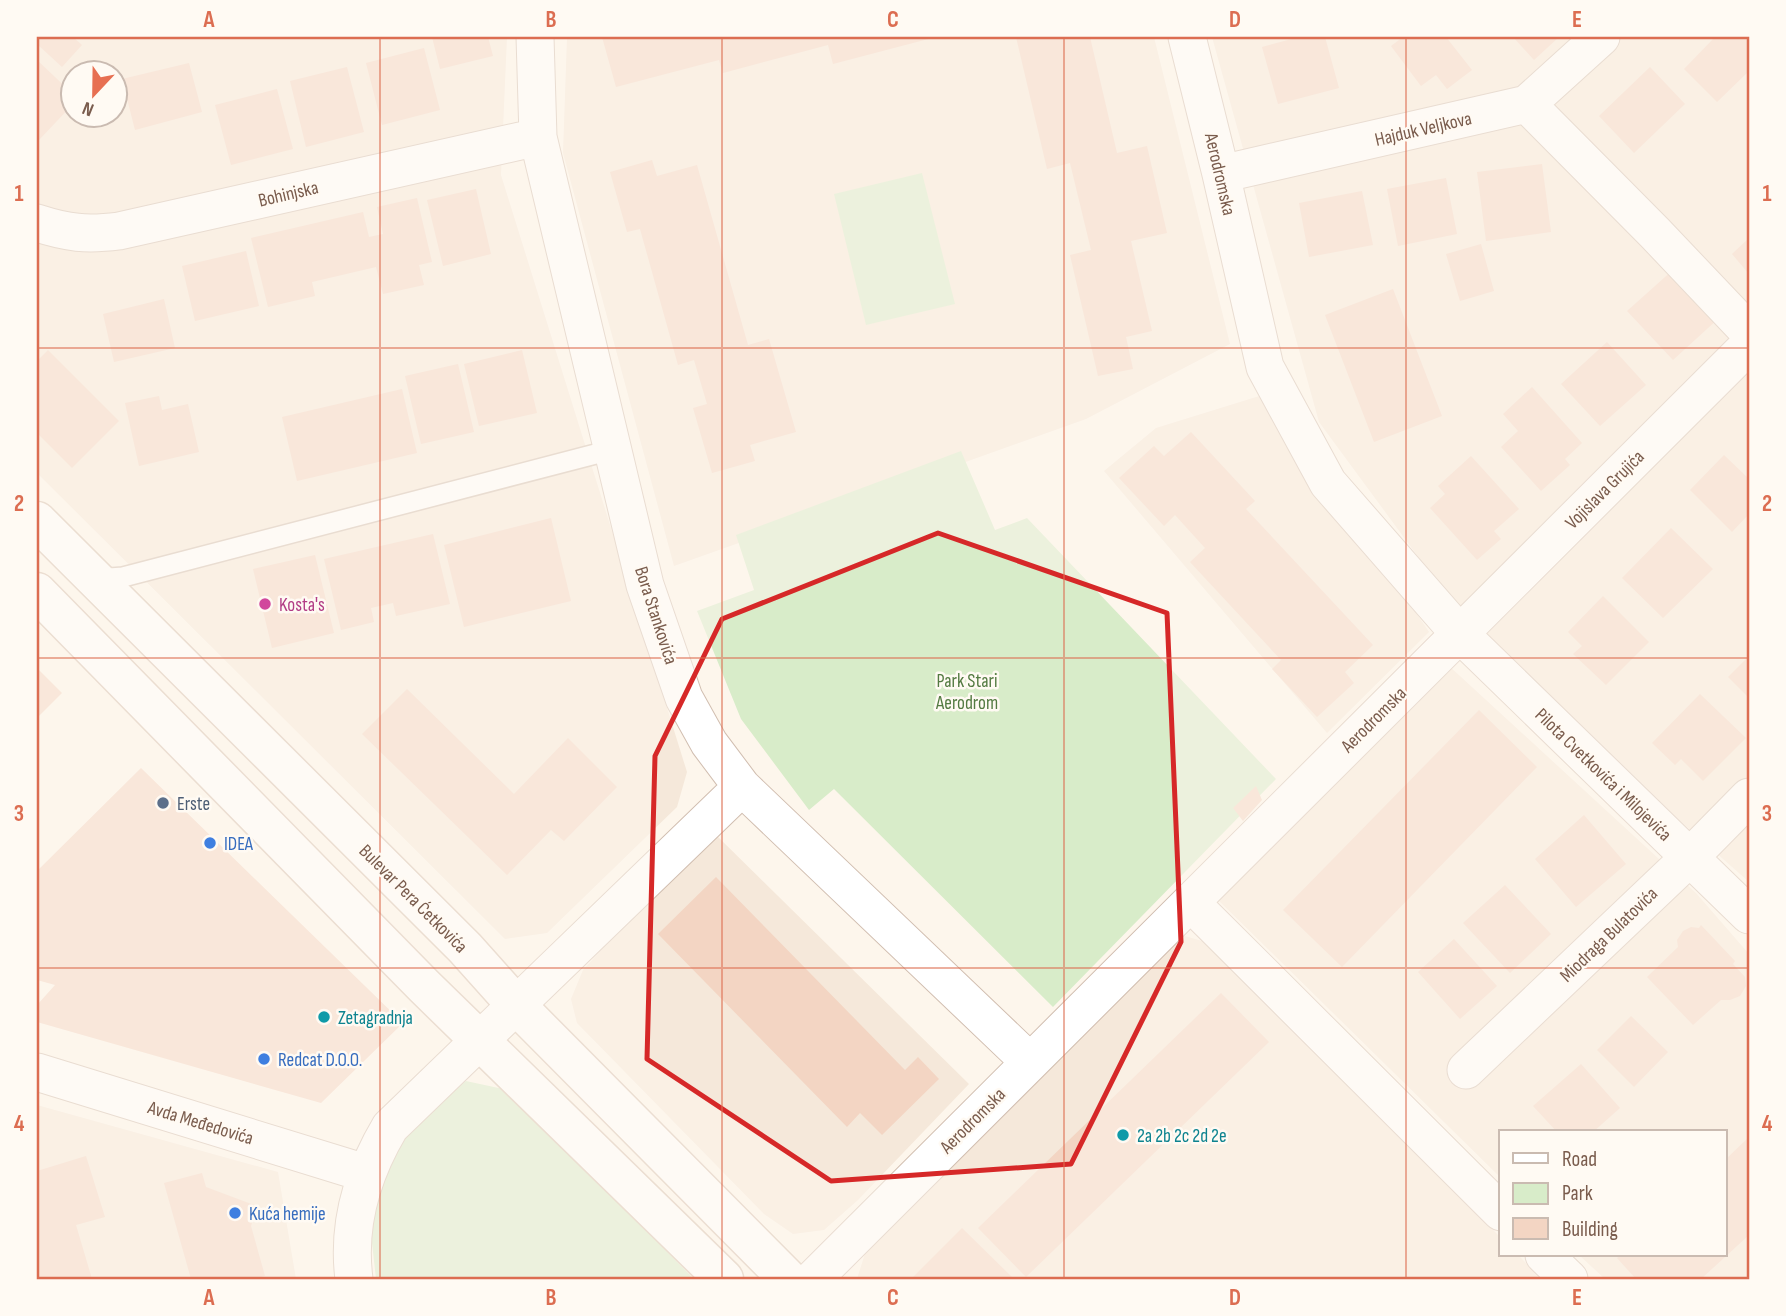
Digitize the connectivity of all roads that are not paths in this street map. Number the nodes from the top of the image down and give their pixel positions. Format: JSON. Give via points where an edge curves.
{"nodes":[{"id":1,"x":535,"y":37,"type":"edge"},
{"id":2,"x":1187,"y":37,"type":"edge"},
{"id":3,"x":1601,"y":37,"type":"edge"},
{"id":4,"x":1527,"y":104,"type":"junction"},
{"id":5,"x":538,"y":137,"type":"junction"},
{"id":6,"x":1221,"y":174,"type":"junction"},
{"id":7,"x":37,"y":223,"type":"edge"},
{"id":8,"x":1749,"y":332,"type":"edge"},
{"id":9,"x":1749,"y":345,"type":"edge"},
{"id":10,"x":611,"y":450,"type":"junction"},
{"id":11,"x":37,"y":521,"type":"edge"},
{"id":12,"x":96,"y":579,"type":"junction"},
{"id":13,"x":37,"y":592,"type":"edge"},
{"id":14,"x":1459,"y":633,"type":"junction"},
{"id":15,"x":742,"y":786,"type":"junction"},
{"id":16,"x":1749,"y":797,"type":"edge"},
{"id":17,"x":1690,"y":856,"type":"junction"},
{"id":18,"x":1192,"y":903,"type":"junction"},
{"id":19,"x":1749,"y":915,"type":"edge"},
{"id":20,"x":516,"y":1005,"type":"junction"},
{"id":21,"x":480,"y":1039,"type":"junction"},
{"id":22,"x":1030,"y":1062,"type":"junction"},
{"id":23,"x":1466,"y":1070,"type":"dead end"},
{"id":24,"x":37,"y":1072,"type":"edge"},
{"id":25,"x":365,"y":1173,"type":"junction"},
{"id":26,"x":1499,"y":1210,"type":"edge"},
{"id":27,"x":1545,"y":1256,"type":"edge"},
{"id":28,"x":354,"y":1279,"type":"edge"},
{"id":29,"x":724,"y":1279,"type":"edge"},
{"id":30,"x":788,"y":1279,"type":"edge"},
{"id":31,"x":813,"y":1279,"type":"edge"},
{"id":32,"x":1569,"y":1279,"type":"edge"}],
"edges":[{"from":1,"to":5,"type":"street","name":"Bora Stankovića"},
{"from":2,"to":6,"type":"street","name":"Aerodromska"},
{"from":3,"to":4,"type":"street","name":"Hajduk Veljkova"},
{"from":4,"to":6,"type":"street","name":"Hajduk Veljkova"},
{"from":4,"to":8,"type":"street"},
{"from":5,"to":7,"type":"street","name":"Bohinjska","via":[[119,231],[65,232]]},
{"from":5,"to":10,"type":"street","name":"Bora Stankovića"},
{"from":6,"to":14,"type":"street","name":"Aerodromska","via":[[1265,367],[1328,483]]},
{"from":9,"to":14,"type":"street","name":"Vojislava Grujića"},
{"from":10,"to":12,"type":"lane","via":[[123,576]]},
{"from":10,"to":15,"type":"street","name":"Bora Stankovića","via":[[645,585],[684,698],[709,744]]},
{"from":11,"to":12,"type":"main road","name":"Bulevar Pera Ćetkovića"},
{"from":12,"to":20,"type":"main road","name":"Bulevar Pera Ćetkovića","via":[[465,948]]},
{"from":13,"to":21,"type":"main road"},
{"from":14,"to":17,"type":"street","name":"Pilota Cvetkovića i Milojevića"},
{"from":14,"to":18,"type":"street","name":"Aerodromska"},
{"from":15,"to":20,"type":"street"},
{"from":15,"to":22,"type":"street","name":"Bora Stankovića"},
{"from":16,"to":17,"type":"street","name":"Miodraga Bulatovića"},
{"from":17,"to":19,"type":"street","name":"Pilota Cvetkovića i Milojevića"},
{"from":17,"to":23,"type":"street","name":"Miodraga Bulatovića"},
{"from":18,"to":22,"type":"street","name":"Aerodromska"},
{"from":18,"to":26,"type":"street"},
{"from":20,"to":21,"type":"street"},
{"from":20,"to":30,"type":"main road","name":"Bulevar Pera Ćetkovića"},
{"from":21,"to":25,"type":"street","via":[[390,1127]]},
{"from":21,"to":29,"type":"main road"},
{"from":22,"to":31,"type":"street","name":"Aerodromska"},
{"from":24,"to":25,"type":"street","name":"Avda Međedovića"},
{"from":25,"to":28,"type":"street","via":[[354,1231]]},
{"from":27,"to":32,"type":"street"}]}
